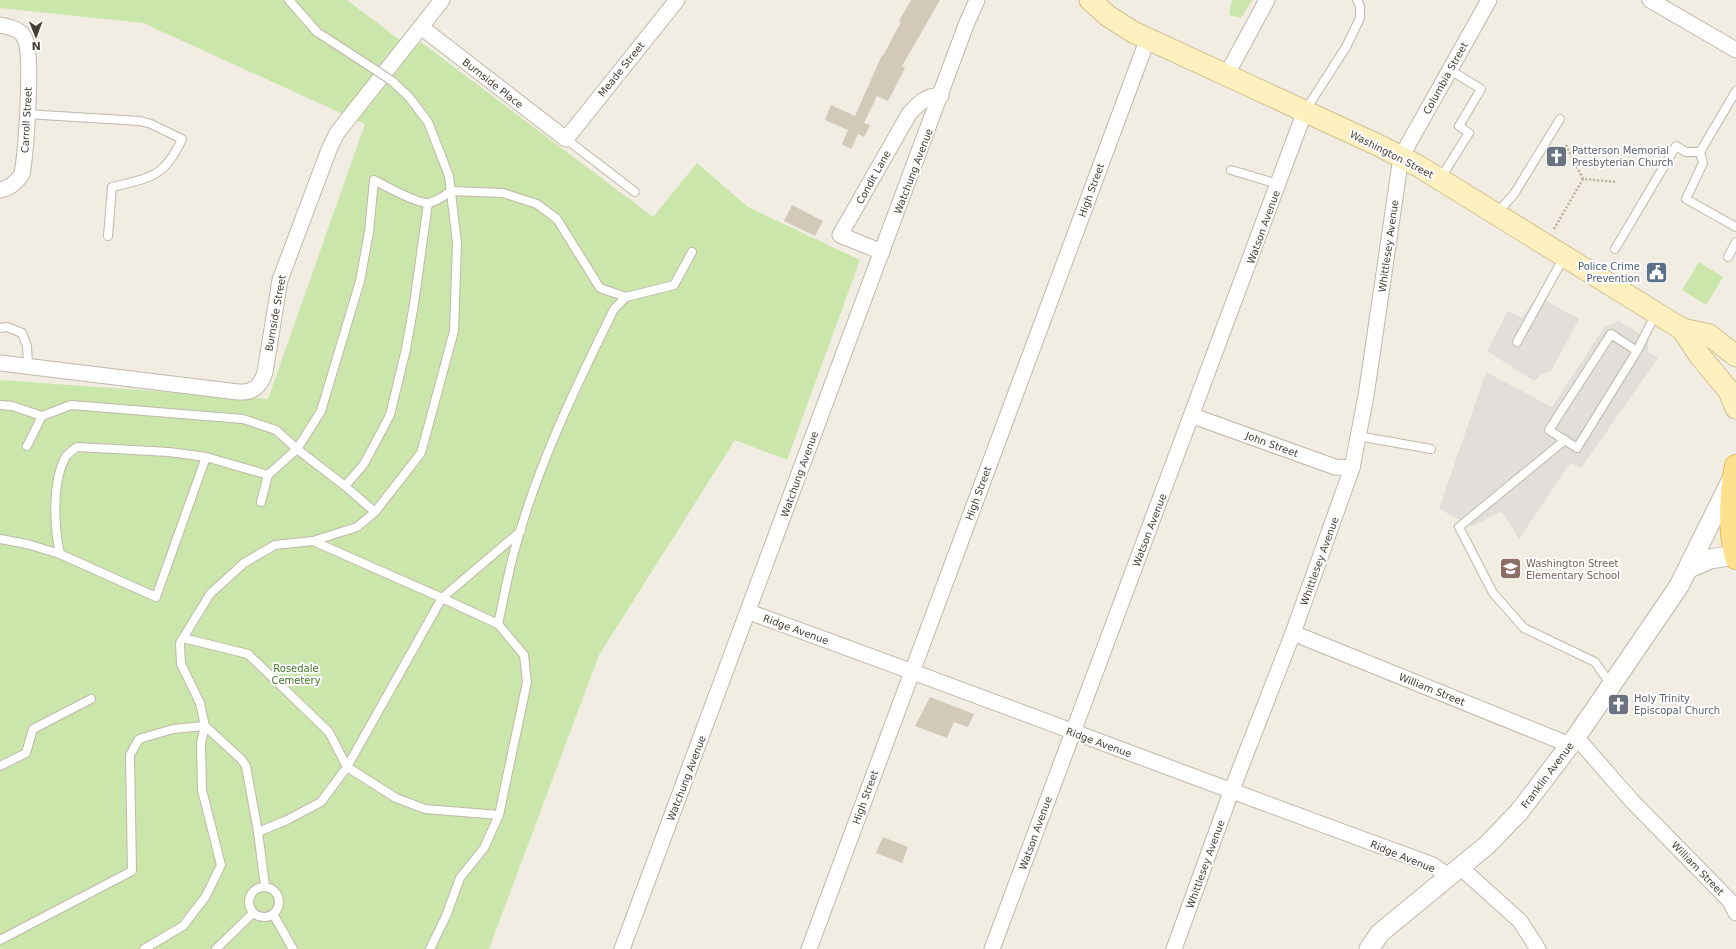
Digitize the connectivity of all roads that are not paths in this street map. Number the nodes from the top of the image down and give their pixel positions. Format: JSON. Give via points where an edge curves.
{"nodes":[{"id":1,"x":289,"y":0,"type":"edge"},
{"id":2,"x":442,"y":0,"type":"edge"},
{"id":3,"x":677,"y":0,"type":"edge"},
{"id":4,"x":977,"y":0,"type":"edge"},
{"id":5,"x":1090,"y":0,"type":"edge"},
{"id":6,"x":1267,"y":0,"type":"edge"},
{"id":7,"x":1357,"y":0,"type":"edge"},
{"id":8,"x":1489,"y":0,"type":"edge"},
{"id":9,"x":1650,"y":0,"type":"edge"},
{"id":10,"x":0,"y":25,"type":"edge"},
{"id":11,"x":421,"y":27,"type":"junction"},
{"id":12,"x":1148,"y":38,"type":"junction"},
{"id":13,"x":1736,"y":50,"type":"edge"},
{"id":14,"x":1450,"y":70,"type":"junction"},
{"id":15,"x":1227,"y":74,"type":"junction"},
{"id":16,"x":1736,"y":91,"type":"edge"},
{"id":17,"x":941,"y":96,"type":"junction"},
{"id":18,"x":1305,"y":111,"type":"junction"},
{"id":19,"x":26,"y":114,"type":"junction"},
{"id":20,"x":1560,"y":119,"type":"dead end"},
{"id":21,"x":566,"y":139,"type":"junction"},
{"id":22,"x":1700,"y":152,"type":"junction"},
{"id":23,"x":1401,"y":157,"type":"junction"},
{"id":24,"x":1231,"y":170,"type":"dead end"},
{"id":25,"x":1440,"y":179,"type":"junction"},
{"id":26,"x":1278,"y":184,"type":"junction"},
{"id":27,"x":0,"y":190,"type":"edge"},
{"id":28,"x":451,"y":191,"type":"junction"},
{"id":29,"x":635,"y":192,"type":"dead end"},
{"id":30,"x":428,"y":203,"type":"junction"},
{"id":31,"x":1496,"y":214,"type":"junction"},
{"id":32,"x":1736,"y":227,"type":"edge"},
{"id":33,"x":108,"y":236,"type":"dead end"},
{"id":34,"x":1736,"y":242,"type":"edge"},
{"id":35,"x":1614,"y":249,"type":"dead end"},
{"id":36,"x":692,"y":252,"type":"dead end"},
{"id":37,"x":882,"y":252,"type":"junction"},
{"id":38,"x":1564,"y":256,"type":"junction"},
{"id":39,"x":1728,"y":257,"type":"dead end"},
{"id":40,"x":626,"y":297,"type":"junction"},
{"id":41,"x":1656,"y":312,"type":"junction"},
{"id":42,"x":0,"y":328,"type":"edge"},
{"id":43,"x":1682,"y":329,"type":"junction"},
{"id":44,"x":1517,"y":342,"type":"dead end"},
{"id":45,"x":1637,"y":351,"type":"junction"},
{"id":46,"x":1736,"y":356,"type":"edge"},
{"id":47,"x":0,"y":363,"type":"edge"},
{"id":48,"x":28,"y":365,"type":"junction"},
{"id":49,"x":0,"y":405,"type":"edge"},
{"id":50,"x":1736,"y":408,"type":"edge"},
{"id":51,"x":42,"y":416,"type":"junction"},
{"id":52,"x":1192,"y":416,"type":"junction"},
{"id":53,"x":1358,"y":436,"type":"junction"},
{"id":54,"x":1565,"y":440,"type":"junction"},
{"id":55,"x":27,"y":446,"type":"dead end"},
{"id":56,"x":297,"y":449,"type":"junction"},
{"id":57,"x":1431,"y":449,"type":"dead end"},
{"id":58,"x":206,"y":457,"type":"junction"},
{"id":59,"x":1352,"y":468,"type":"junction"},
{"id":60,"x":1735,"y":470,"type":"edge"},
{"id":61,"x":268,"y":475,"type":"junction"},
{"id":62,"x":345,"y":486,"type":"junction"},
{"id":63,"x":261,"y":502,"type":"dead end"},
{"id":64,"x":375,"y":512,"type":"junction"},
{"id":65,"x":521,"y":531,"type":"junction"},
{"id":66,"x":0,"y":539,"type":"edge"},
{"id":67,"x":313,"y":541,"type":"junction"},
{"id":68,"x":1735,"y":547,"type":"edge"},
{"id":69,"x":60,"y":554,"type":"junction"},
{"id":70,"x":1689,"y":568,"type":"junction"},
{"id":71,"x":442,"y":598,"type":"junction"},
{"id":72,"x":748,"y":612,"type":"junction"},
{"id":73,"x":498,"y":624,"type":"junction"},
{"id":74,"x":1293,"y":633,"type":"junction"},
{"id":75,"x":183,"y":638,"type":"junction"},
{"id":76,"x":912,"y":670,"type":"junction"},
{"id":77,"x":1611,"y":685,"type":"junction"},
{"id":78,"x":91,"y":699,"type":"dead end"},
{"id":79,"x":205,"y":726,"type":"junction"},
{"id":80,"x":1073,"y":733,"type":"junction"},
{"id":81,"x":1573,"y":741,"type":"junction"},
{"id":82,"x":0,"y":766,"type":"edge"},
{"id":83,"x":347,"y":767,"type":"junction"},
{"id":84,"x":1231,"y":792,"type":"junction"},
{"id":85,"x":499,"y":815,"type":"junction"},
{"id":86,"x":258,"y":832,"type":"junction"},
{"id":87,"x":1454,"y":872,"type":"junction"},
{"id":88,"x":265,"y":886,"type":"junction"},
{"id":89,"x":253,"y":913,"type":"junction"},
{"id":90,"x":1736,"y":913,"type":"edge"},
{"id":91,"x":273,"y":914,"type":"junction"},
{"id":92,"x":0,"y":940,"type":"edge"},
{"id":93,"x":144,"y":949,"type":"edge"},
{"id":94,"x":216,"y":949,"type":"edge"},
{"id":95,"x":293,"y":949,"type":"edge"},
{"id":96,"x":430,"y":949,"type":"edge"},
{"id":97,"x":622,"y":949,"type":"edge"},
{"id":98,"x":809,"y":949,"type":"edge"},
{"id":99,"x":992,"y":949,"type":"edge"},
{"id":100,"x":1174,"y":949,"type":"edge"},
{"id":101,"x":1369,"y":949,"type":"edge"},
{"id":102,"x":1538,"y":949,"type":"edge"}],
"edges":[{"from":1,"to":28,"type":"lane","bridge":true,"via":[[317,32],[392,81],[409,97],[428,122],[449,176]]},
{"from":2,"to":11,"type":"street","name":"Burnside Street"},
{"from":3,"to":21,"type":"street","name":"Meade Street"},
{"from":4,"to":17,"type":"street","name":"Watchung Avenue"},
{"from":5,"to":12,"type":"main road","name":"Washington Street","via":[[1121,25]]},
{"from":6,"to":15,"type":"street"},
{"from":7,"to":18,"type":"lane","via":[[1360,18],[1346,47]]},
{"from":8,"to":14,"type":"street","name":"Columbia Street"},
{"from":9,"to":13,"type":"street"},
{"from":10,"to":19,"type":"street","name":"Carroll Street","via":[[19,30],[25,38],[29,58]]},
{"from":11,"to":21,"type":"street","name":"Burnside Place"},
{"from":11,"to":48,"type":"street","name":"Burnside Street","via":[[337,133],[330,146],[280,280],[265,372],[254,390],[238,392]]},
{"from":12,"to":15,"type":"main road","name":"Washington Street"},
{"from":12,"to":76,"type":"street","name":"High Street"},
{"from":14,"to":23,"type":"street","name":"Columbia Street"},
{"from":14,"to":25,"type":"lane","via":[[1480,89],[1459,126],[1469,133]]},
{"from":15,"to":18,"type":"main road","name":"Washington Street"},
{"from":16,"to":22,"type":"lane"},
{"from":17,"to":37,"type":"street","name":"Watchung Avenue"},
{"from":17,"to":37,"type":"street","name":"Condit Lane","via":[[923,100],[910,114],[840,235]]},
{"from":18,"to":23,"type":"main road","name":"Washington Street"},
{"from":18,"to":26,"type":"street","name":"Watson Avenue"},
{"from":19,"to":27,"type":"street","name":"Carroll Street","via":[[22,174],[18,181]]},
{"from":19,"to":33,"type":"lane","via":[[140,121],[182,139],[169,163],[155,175],[112,187]]},
{"from":20,"to":31,"type":"lane","via":[[1514,194]]},
{"from":21,"to":29,"type":"lane"},
{"from":22,"to":32,"type":"lane","via":[[1703,162],[1686,199]]},
{"from":22,"to":35,"type":"lane","via":[[1686,152],[1676,146]]},
{"from":23,"to":25,"type":"main road","name":"Washington Street"},
{"from":23,"to":53,"type":"street","name":"Whittlesey Avenue"},
{"from":24,"to":26,"type":"lane"},
{"from":25,"to":31,"type":"main road","name":"Washington Street"},
{"from":26,"to":52,"type":"street","name":"Watson Avenue"},
{"from":28,"to":30,"type":"lane","via":[[439,200]]},
{"from":28,"to":40,"type":"lane","via":[[503,193],[537,204],[557,219],[600,288]]},
{"from":28,"to":64,"type":"lane","via":[[457,243],[454,330],[421,453]]},
{"from":30,"to":56,"type":"lane","via":[[374,180],[369,232],[360,281],[321,411]]},
{"from":30,"to":62,"type":"lane","via":[[412,319],[390,415],[364,464]]},
{"from":31,"to":38,"type":"main road","name":"Washington Street"},
{"from":34,"to":39,"type":"lane"},
{"from":36,"to":40,"type":"lane","via":[[674,286]]},
{"from":37,"to":72,"type":"street","name":"Watchung Avenue"},
{"from":38,"to":41,"type":"main road","name":"Washington Street"},
{"from":38,"to":44,"type":"lane"},
{"from":40,"to":65,"type":"lane","via":[[614,310],[570,404],[535,488]]},
{"from":41,"to":43,"type":"main road","name":"Washington Street"},
{"from":41,"to":45,"type":"lane"},
{"from":42,"to":48,"type":"lane","via":[[7,327],[22,333],[28,346]]},
{"from":43,"to":46,"type":"main road","name":"Washington Street","via":[[1709,335]]},
{"from":43,"to":50,"type":"main road","name":"Washington Street","via":[[1729,391]]},
{"from":45,"to":54,"type":"lane","via":[[1577,448]]},
{"from":45,"to":54,"type":"lane","via":[[1611,334],[1549,430]]},
{"from":47,"to":48,"type":"street","name":"Burnside Street"},
{"from":49,"to":51,"type":"lane","via":[[12,406]]},
{"from":51,"to":55,"type":"lane"},
{"from":51,"to":56,"type":"lane","via":[[71,405],[244,419],[276,430]]},
{"from":52,"to":59,"type":"street","name":"John Street","via":[[1335,466]]},
{"from":52,"to":80,"type":"street","name":"Watson Avenue"},
{"from":53,"to":57,"type":"lane"},
{"from":53,"to":59,"type":"street","name":"Whittlesey Avenue"},
{"from":54,"to":77,"type":"lane","via":[[1459,527],[1493,593],[1524,628],[1595,662]]},
{"from":56,"to":61,"type":"lane"},
{"from":56,"to":62,"type":"lane"},
{"from":58,"to":61,"type":"lane"},
{"from":58,"to":69,"type":"lane","via":[[169,452],[77,448],[66,457],[60,472],[55,499]]},
{"from":58,"to":69,"type":"lane","via":[[156,598]]},
{"from":59,"to":74,"type":"street","name":"Whittlesey Avenue"},
{"from":60,"to":68,"type":"main road","via":[[1732,510]]},
{"from":60,"to":70,"type":"street","name":"Franklin Avenue"},
{"from":61,"to":63,"type":"lane"},
{"from":62,"to":64,"type":"lane"},
{"from":64,"to":67,"type":"lane","via":[[357,527]]},
{"from":65,"to":71,"type":"lane"},
{"from":65,"to":73,"type":"lane","via":[[513,555]]},
{"from":66,"to":69,"type":"lane"},
{"from":67,"to":71,"type":"lane"},
{"from":67,"to":75,"type":"lane","via":[[275,545],[244,563],[210,594]]},
{"from":68,"to":70,"type":"street"},
{"from":70,"to":77,"type":"street","name":"Franklin Avenue"},
{"from":71,"to":73,"type":"lane"},
{"from":71,"to":83,"type":"lane"},
{"from":72,"to":76,"type":"street","name":"Ridge Avenue"},
{"from":72,"to":97,"type":"street","name":"Watchung Avenue"},
{"from":73,"to":85,"type":"lane","via":[[524,654],[527,682]]},
{"from":74,"to":81,"type":"street","name":"William Street"},
{"from":74,"to":84,"type":"street","name":"Whittlesey Avenue"},
{"from":75,"to":79,"type":"lane","via":[[180,644],[181,664],[200,703]]},
{"from":75,"to":83,"type":"lane","via":[[248,654],[329,732]]},
{"from":76,"to":80,"type":"street","name":"Ridge Avenue"},
{"from":76,"to":98,"type":"street","name":"High Street"},
{"from":77,"to":81,"type":"street","name":"Franklin Avenue"},
{"from":78,"to":82,"type":"lane","via":[[33,730],[26,753]]},
{"from":79,"to":86,"type":"lane","via":[[246,766]]},
{"from":79,"to":92,"type":"lane","via":[[173,729],[139,739],[130,755],[132,871]]},
{"from":79,"to":93,"type":"lane","via":[[201,743],[202,790],[221,865],[206,896],[183,926]]},
{"from":80,"to":84,"type":"street","name":"Ridge Avenue"},
{"from":80,"to":99,"type":"street","name":"Watson Avenue"},
{"from":81,"to":87,"type":"street","name":"Franklin Avenue","via":[[1519,812],[1487,845]]},
{"from":81,"to":90,"type":"street","name":"William Street","via":[[1730,901]]},
{"from":83,"to":85,"type":"lane","via":[[396,798],[425,809]]},
{"from":83,"to":86,"type":"lane","via":[[321,802]]},
{"from":84,"to":87,"type":"street","name":"Ridge Avenue"},
{"from":84,"to":100,"type":"street","name":"Whittlesey Avenue"},
{"from":85,"to":96,"type":"lane","via":[[484,848],[460,878]]},
{"from":86,"to":88,"type":"lane"},
{"from":87,"to":101,"type":"street","name":"Franklin Avenue","via":[[1380,933]]},
{"from":87,"to":102,"type":"street","name":"Ridge Avenue","via":[[1520,921]]},
{"from":88,"to":89,"type":"lane","via":[[255,889],[249,896],[249,905]]},
{"from":88,"to":91,"type":"lane","via":[[274,890],[279,900]]},
{"from":89,"to":91,"type":"lane","via":[[263,917]]},
{"from":89,"to":94,"type":"lane"},
{"from":91,"to":95,"type":"lane"}]}
